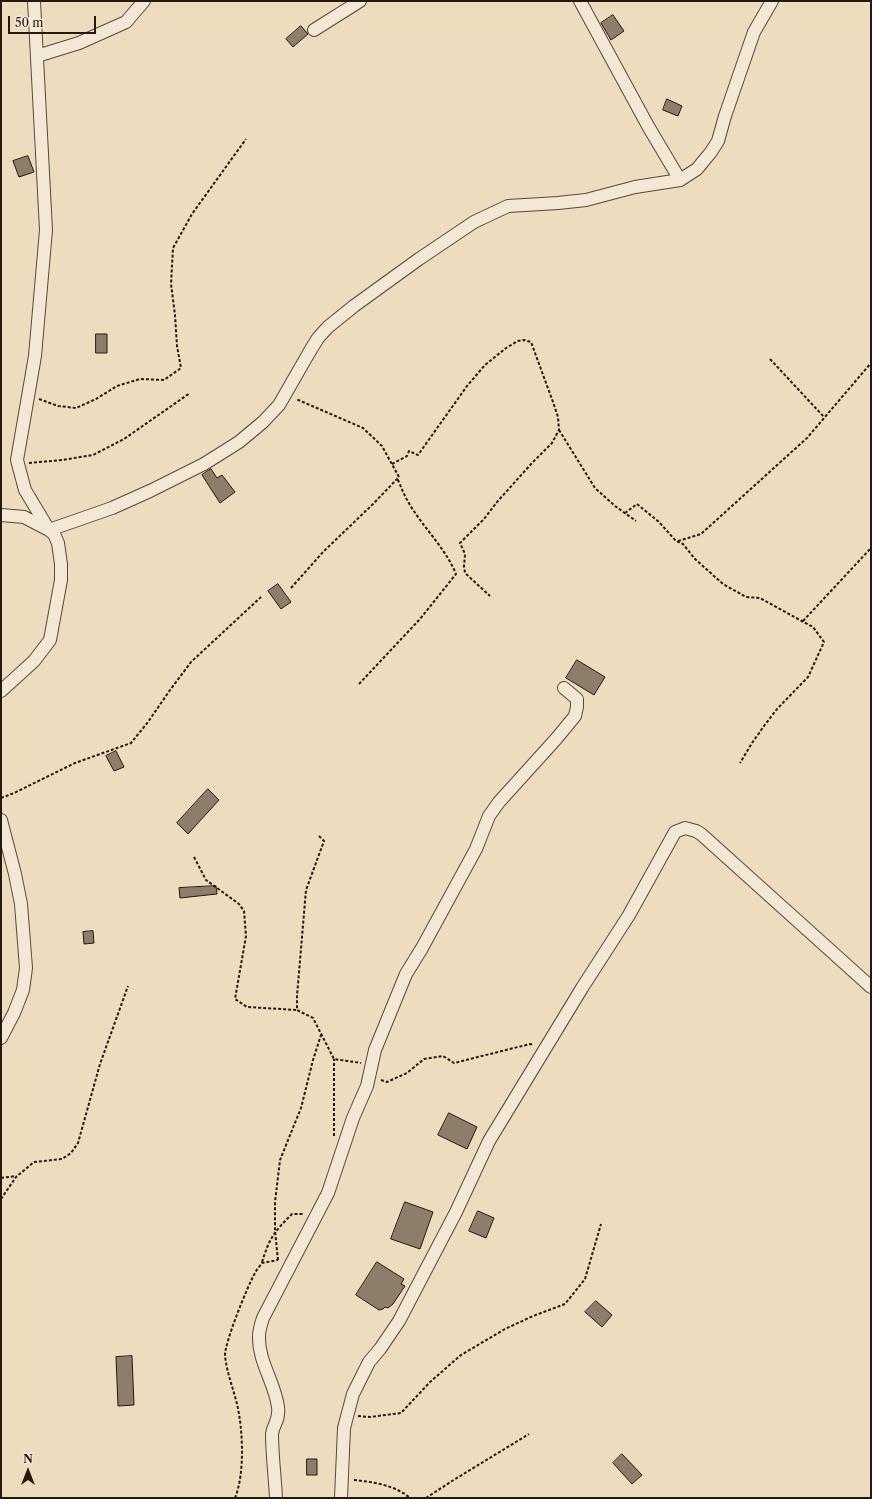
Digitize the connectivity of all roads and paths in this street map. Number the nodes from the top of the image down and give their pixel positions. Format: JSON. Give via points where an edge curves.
{"nodes":[{"id":1,"x":34,"y":1,"type":"edge"},
{"id":2,"x":144,"y":1,"type":"edge"},
{"id":3,"x":360,"y":1,"type":"edge"},
{"id":4,"x":580,"y":1,"type":"edge"},
{"id":5,"x":772,"y":1,"type":"edge"},
{"id":6,"x":314,"y":30,"type":"dead end"},
{"id":7,"x":37,"y":56,"type":"junction"},
{"id":8,"x":246,"y":139,"type":"dead end"},
{"id":9,"x":680,"y":180,"type":"junction"},
{"id":10,"x":770,"y":359,"type":"dead end"},
{"id":11,"x":871,"y":363,"type":"edge"},
{"id":12,"x":190,"y":393,"type":"dead end"},
{"id":13,"x":286,"y":395,"type":"junction"},
{"id":14,"x":28,"y":396,"type":"junction"},
{"id":15,"x":824,"y":417,"type":"junction"},
{"id":16,"x":559,"y":430,"type":"junction"},
{"id":17,"x":392,"y":464,"type":"junction"},
{"id":18,"x":18,"y":465,"type":"junction"},
{"id":19,"x":397,"y":478,"type":"junction"},
{"id":20,"x":625,"y":513,"type":"junction"},
{"id":21,"x":1,"y":515,"type":"edge"},
{"id":22,"x":636,"y":521,"type":"dead end"},
{"id":23,"x":49,"y":530,"type":"junction"},
{"id":24,"x":676,"y":541,"type":"junction"},
{"id":25,"x":871,"y":548,"type":"edge"},
{"id":26,"x":291,"y":588,"type":"dead end"},
{"id":27,"x":490,"y":596,"type":"dead end"},
{"id":28,"x":261,"y":597,"type":"dead end"},
{"id":29,"x":803,"y":621,"type":"junction"},
{"id":30,"x":359,"y":684,"type":"dead end"},
{"id":31,"x":564,"y":688,"type":"dead end"},
{"id":32,"x":1,"y":691,"type":"edge"},
{"id":33,"x":740,"y":763,"type":"dead end"},
{"id":34,"x":1,"y":798,"type":"edge"},
{"id":35,"x":1,"y":820,"type":"edge"},
{"id":36,"x":319,"y":836,"type":"dead end"},
{"id":37,"x":194,"y":857,"type":"dead end"},
{"id":38,"x":128,"y":986,"type":"dead end"},
{"id":39,"x":871,"y":986,"type":"edge"},
{"id":40,"x":297,"y":1010,"type":"junction"},
{"id":41,"x":5,"y":1025,"type":"edge"},
{"id":42,"x":321,"y":1035,"type":"junction"},
{"id":43,"x":1,"y":1038,"type":"edge"},
{"id":44,"x":547,"y":1045,"type":"junction"},
{"id":45,"x":334,"y":1059,"type":"junction"},
{"id":46,"x":371,"y":1069,"type":"junction"},
{"id":47,"x":334,"y":1141,"type":"dead end"},
{"id":48,"x":18,"y":1176,"type":"junction"},
{"id":49,"x":1,"y":1178,"type":"edge"},
{"id":50,"x":1,"y":1199,"type":"edge"},
{"id":51,"x":317,"y":1215,"type":"junction"},
{"id":52,"x":601,"y":1224,"type":"dead end"},
{"id":53,"x":275,"y":1231,"type":"junction"},
{"id":54,"x":278,"y":1260,"type":"junction"},
{"id":55,"x":262,"y":1263,"type":"junction"},
{"id":56,"x":283,"y":1280,"type":"junction"},
{"id":57,"x":347,"y":1414,"type":"junction"},
{"id":58,"x":529,"y":1434,"type":"dead end"},
{"id":59,"x":341,"y":1478,"type":"junction"},
{"id":60,"x":235,"y":1498,"type":"edge"},
{"id":61,"x":276,"y":1498,"type":"edge"},
{"id":62,"x":341,"y":1498,"type":"edge"},
{"id":63,"x":410,"y":1498,"type":"edge"},
{"id":64,"x":426,"y":1498,"type":"edge"}],
"edges":[{"from":1,"to":7,"type":"street"},
{"from":2,"to":7,"type":"street","via":[[126,22],[79,43]]},
{"from":3,"to":6,"type":"street"},
{"from":4,"to":9,"type":"street"},
{"from":5,"to":9,"type":"street","via":[[754,32],[724,116],[718,141],[697,169]]},
{"from":7,"to":14,"type":"street","via":[[46,230],[36,356]]},
{"from":8,"to":14,"type":"path","via":[[192,214],[173,248],[171,284],[181,368],[164,380],[140,379],[117,386],[76,408],[58,406]]},
{"from":9,"to":13,"type":"street","via":[[635,187],[586,200],[508,206],[474,222],[419,259],[328,327],[318,338]]},
{"from":10,"to":15,"type":"path"},
{"from":11,"to":15,"type":"path"},
{"from":12,"to":18,"type":"path","via":[[124,439],[93,455]]},
{"from":13,"to":17,"type":"path","via":[[363,428],[382,446]]},
{"from":13,"to":23,"type":"street","via":[[273,413],[250,434],[204,464],[112,508]]},
{"from":14,"to":18,"type":"street"},
{"from":15,"to":24,"type":"path","via":[[807,438],[701,534]]},
{"from":16,"to":17,"type":"path","via":[[558,417],[531,342],[518,341],[485,365],[418,455],[409,451],[407,456]]},
{"from":16,"to":20,"type":"path","via":[[595,488]]},
{"from":16,"to":27,"type":"path","via":[[552,443],[460,543],[465,554],[465,573]]},
{"from":17,"to":19,"type":"path","via":[[399,477]]},
{"from":18,"to":23,"type":"street","via":[[25,490]]},
{"from":19,"to":26,"type":"path"},
{"from":19,"to":30,"type":"path","via":[[405,496],[440,544],[456,574],[420,618]]},
{"from":20,"to":22,"type":"path"},
{"from":20,"to":24,"type":"path","via":[[637,504],[659,522]]},
{"from":21,"to":23,"type":"street","via":[[24,517]]},
{"from":23,"to":32,"type":"street","via":[[58,543],[61,564],[61,580],[50,640],[34,661]]},
{"from":24,"to":29,"type":"path","via":[[683,544],[695,559],[723,584],[746,596],[760,598]]},
{"from":25,"to":29,"type":"path"},
{"from":28,"to":34,"type":"path","via":[[191,662],[131,743],[75,763]]},
{"from":29,"to":33,"type":"path","via":[[813,627],[824,642],[808,677],[777,709]]},
{"from":31,"to":46,"type":"street","via":[[577,699],[574,716],[489,816],[476,849],[406,974],[375,1050]]},
{"from":35,"to":41,"type":"street","via":[[21,904],[26,968],[23,990]]},
{"from":36,"to":40,"type":"path","via":[[324,841],[306,890],[296,996]]},
{"from":37,"to":40,"type":"path","via":[[206,880],[239,904],[244,911],[246,936],[235,998],[247,1007]]},
{"from":38,"to":48,"type":"path","via":[[100,1064],[78,1143],[71,1153],[62,1159],[34,1162]]},
{"from":39,"to":44,"type":"street","via":[[701,834],[685,828],[675,832],[671,838],[629,915]]},
{"from":40,"to":42,"type":"path","via":[[312,1018]]},
{"from":41,"to":43,"type":"street"},
{"from":42,"to":45,"type":"path"},
{"from":42,"to":53,"type":"path","via":[[301,1108],[280,1160],[275,1202]]},
{"from":44,"to":46,"type":"path","via":[[530,1044],[454,1064],[443,1056],[424,1059],[407,1073],[387,1082],[376,1079]]},
{"from":44,"to":57,"type":"street","via":[[489,1141],[456,1212],[399,1321],[369,1362],[353,1394]]},
{"from":45,"to":46,"type":"path","via":[[365,1063]]},
{"from":45,"to":47,"type":"path"},
{"from":46,"to":51,"type":"street","via":[[328,1193]]},
{"from":48,"to":49,"type":"path"},
{"from":48,"to":50,"type":"path"},
{"from":51,"to":53,"type":"path","via":[[292,1214]]},
{"from":51,"to":56,"type":"street"},
{"from":52,"to":57,"type":"path","via":[[585,1279],[565,1304],[505,1329],[461,1355],[430,1382],[401,1413],[370,1417]]},
{"from":53,"to":54,"type":"path"},
{"from":53,"to":55,"type":"path"},
{"from":54,"to":55,"type":"path"},
{"from":54,"to":56,"type":"path"},
{"from":55,"to":60,"type":"path","via":[[247,1291],[225,1354],[242,1438],[238,1491]]},
{"from":56,"to":61,"type":"street","via":[[263,1318],[259,1336],[278,1407],[278,1418],[272,1431]]},
{"from":57,"to":59,"type":"street"},
{"from":58,"to":64,"type":"path"},
{"from":59,"to":62,"type":"street"},
{"from":59,"to":63,"type":"path","via":[[391,1487]]}]}
